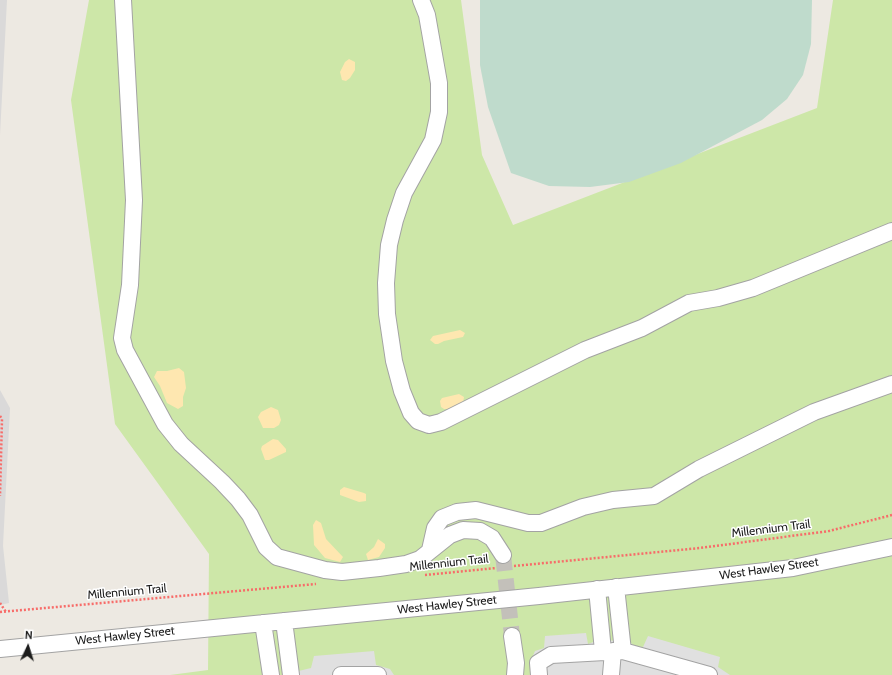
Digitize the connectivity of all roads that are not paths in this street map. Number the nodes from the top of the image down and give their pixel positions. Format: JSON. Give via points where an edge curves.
{"nodes":[{"id":1,"x":122,"y":0,"type":"edge"},
{"id":2,"x":421,"y":0,"type":"edge"},
{"id":3,"x":892,"y":231,"type":"edge"},
{"id":4,"x":892,"y":384,"type":"edge"},
{"id":5,"x":892,"y":546,"type":"edge"},
{"id":6,"x":430,"y":550,"type":"junction"},
{"id":7,"x":503,"y":563,"type":"tunnel mouth"},
{"id":8,"x":616,"y":587,"type":"junction"},
{"id":9,"x":597,"y":589,"type":"junction"},
{"id":10,"x":284,"y":621,"type":"junction"},
{"id":11,"x":263,"y":623,"type":"junction"},
{"id":12,"x":512,"y":636,"type":"tunnel mouth"},
{"id":13,"x":0,"y":649,"type":"edge"},
{"id":14,"x":613,"y":651,"type":"junction"},
{"id":15,"x":271,"y":675,"type":"edge"},
{"id":16,"x":291,"y":675,"type":"edge"},
{"id":17,"x":341,"y":675,"type":"edge"},
{"id":18,"x":378,"y":675,"type":"edge"},
{"id":19,"x":515,"y":675,"type":"edge"},
{"id":20,"x":539,"y":675,"type":"edge"},
{"id":21,"x":611,"y":675,"type":"edge"},
{"id":22,"x":709,"y":675,"type":"edge"}],
"edges":[{"from":1,"to":6,"type":"street","via":[[134,200],[130,285],[122,338],[125,350],[165,424],[180,444],[238,499],[250,515],[266,547],[277,557],[342,572],[406,564],[420,559]]},
{"from":2,"to":3,"type":"street","via":[[427,16],[439,83],[439,112],[434,140],[404,193],[395,220],[389,245],[386,283],[394,361],[410,414],[418,421],[429,425],[441,422],[584,350],[642,328],[689,303],[753,288]]},
{"from":4,"to":6,"type":"street","via":[[814,412],[699,469],[654,496],[613,500],[583,507],[541,523],[528,523],[476,510],[457,512],[442,518],[435,528]]},
{"from":5,"to":8,"type":"street","name":"West Hawley Street","via":[[793,568]]},
{"from":6,"to":7,"type":"street","via":[[450,535],[463,530],[480,531],[492,538]]},
{"from":8,"to":9,"type":"street","name":"West Hawley Street"},
{"from":8,"to":14,"type":"street"},
{"from":9,"to":10,"type":"street","name":"West Hawley Street"},
{"from":9,"to":14,"type":"street"},
{"from":10,"to":11,"type":"street","name":"West Hawley Street"},
{"from":10,"to":16,"type":"street"},
{"from":11,"to":13,"type":"street","name":"West Hawley Street"},
{"from":11,"to":15,"type":"street"},
{"from":12,"to":19,"type":"street"},
{"from":14,"to":20,"type":"street","via":[[551,655],[538,663]]},
{"from":14,"to":21,"type":"street"},
{"from":14,"to":22,"type":"street"},
{"from":17,"to":18,"type":"street"}]}
